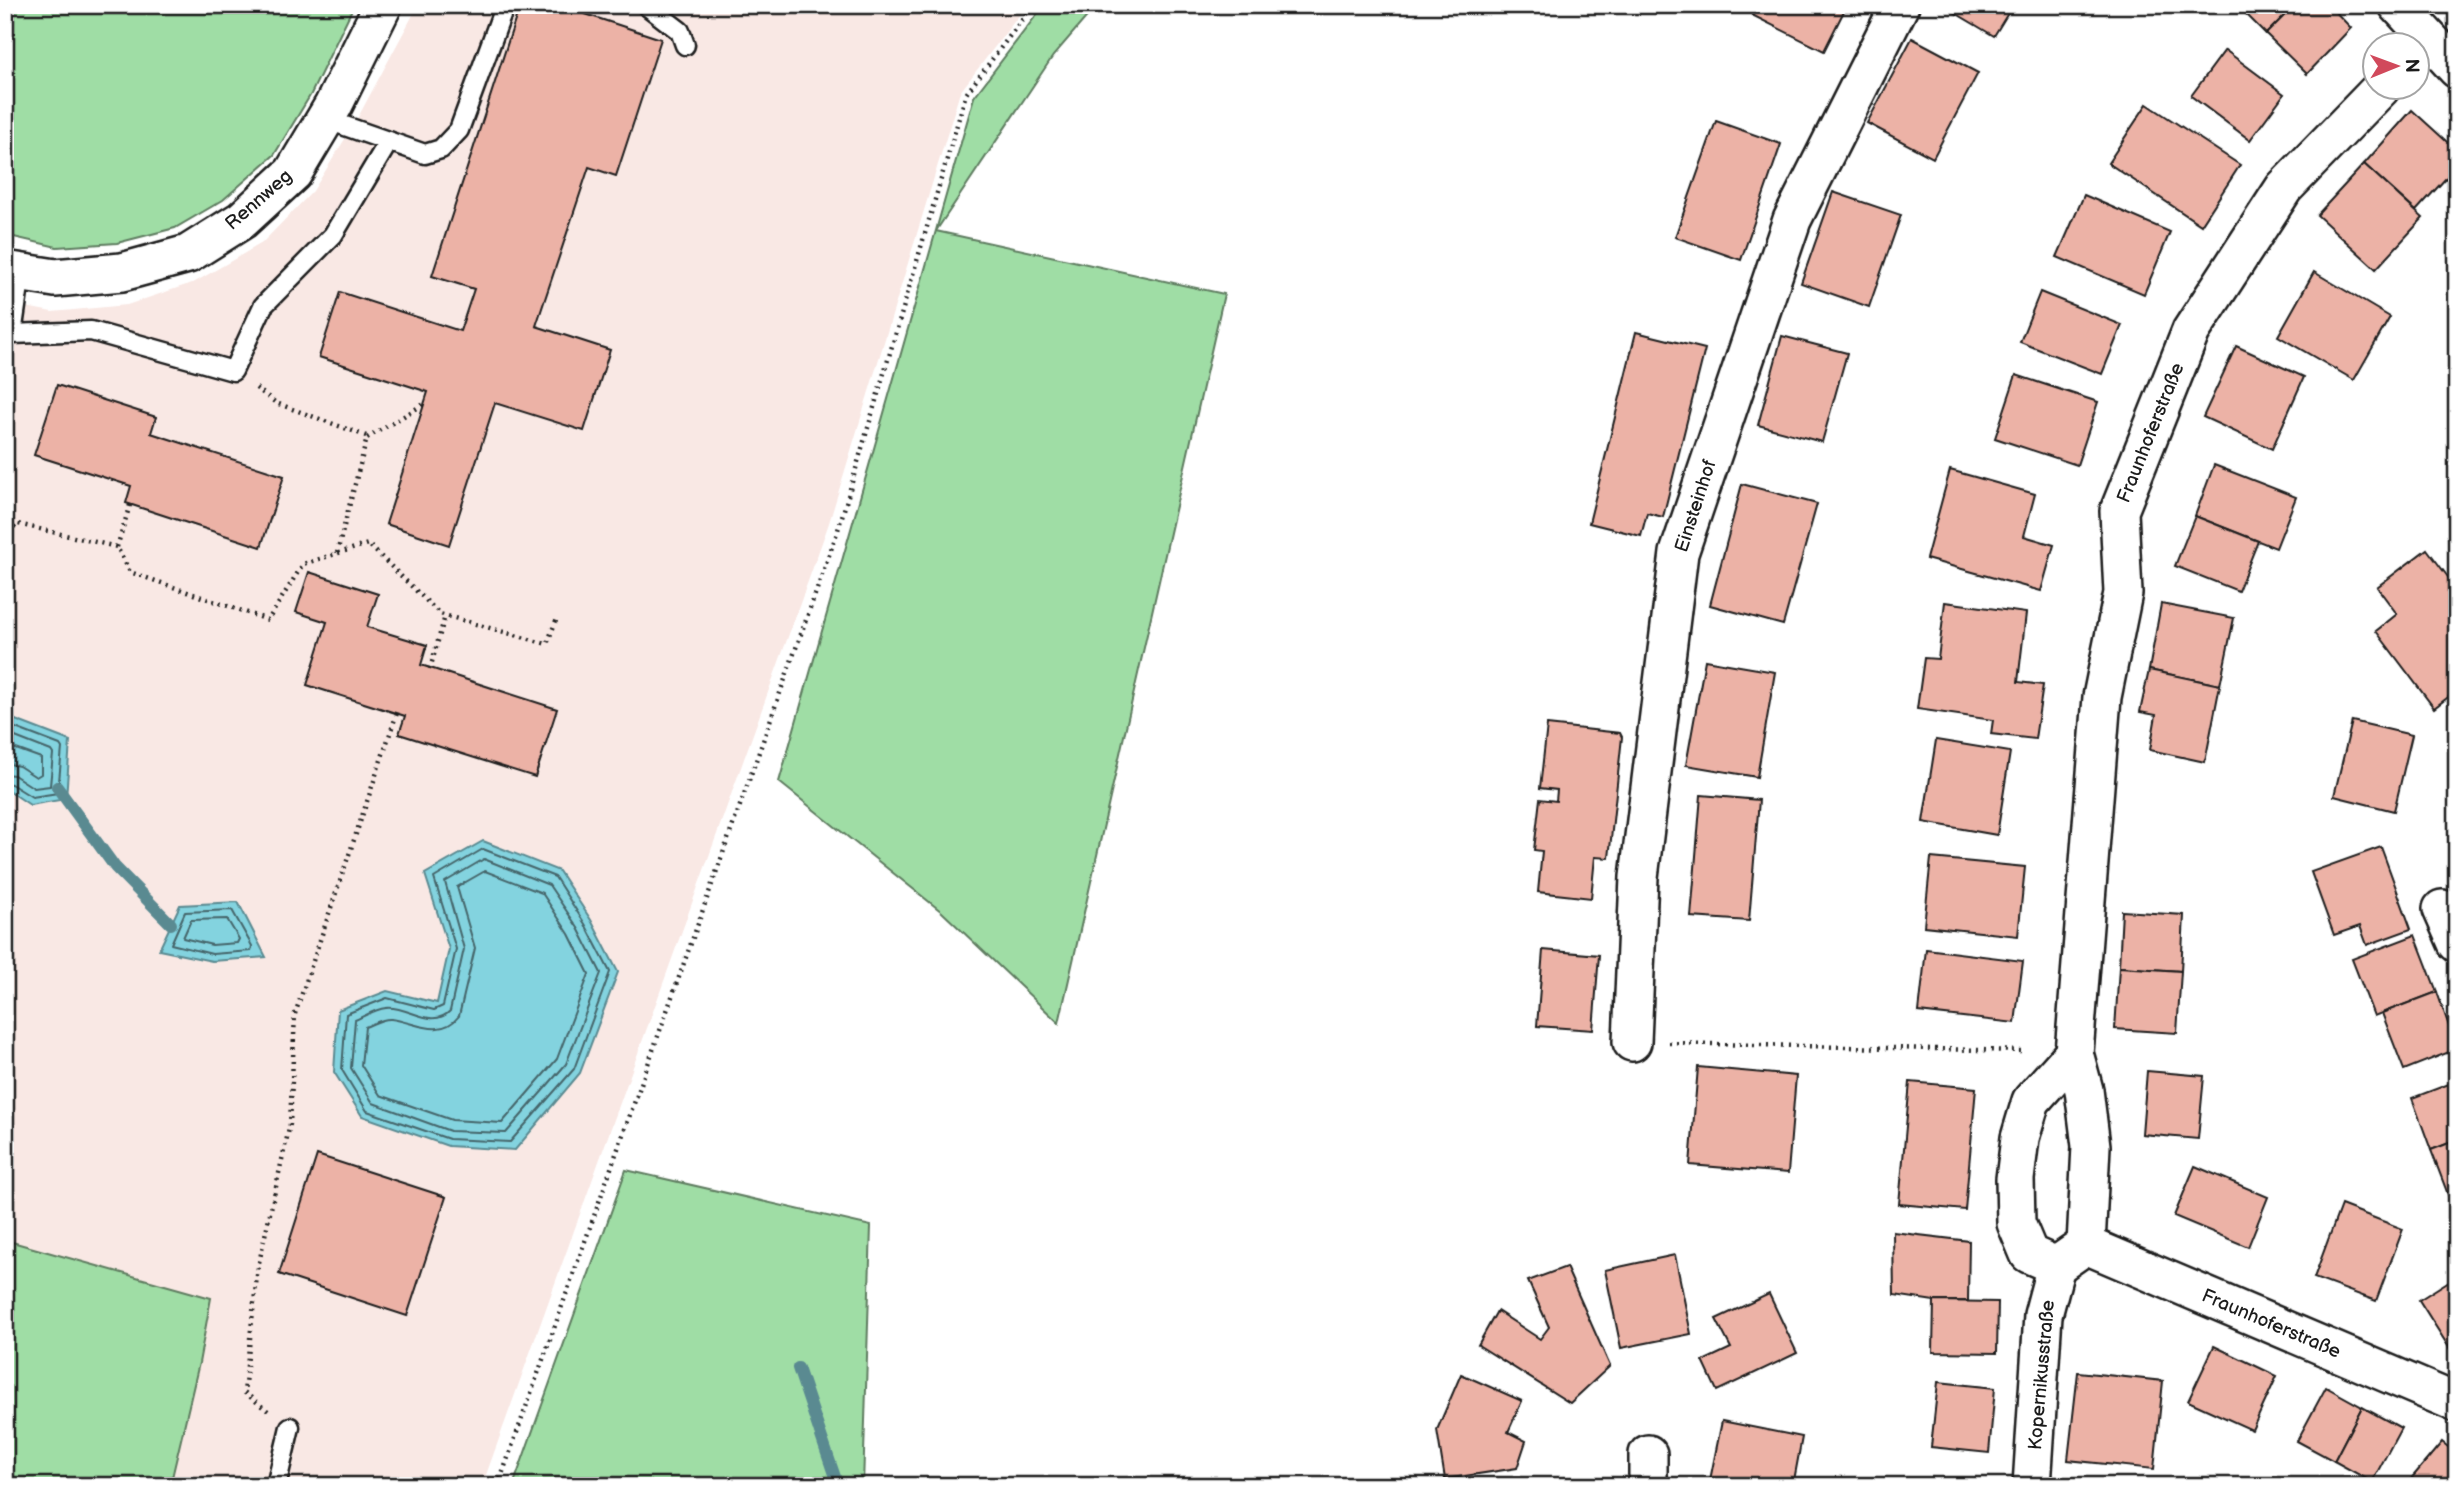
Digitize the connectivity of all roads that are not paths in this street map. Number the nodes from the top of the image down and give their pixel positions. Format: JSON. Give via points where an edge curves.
{"nodes":[{"id":1,"x":383,"y":5,"type":"edge"},
{"id":2,"x":505,"y":5,"type":"edge"},
{"id":3,"x":646,"y":5,"type":"edge"},
{"id":4,"x":1900,"y":5,"type":"edge"},
{"id":5,"x":2398,"y":5,"type":"edge"},
{"id":6,"x":2415,"y":32,"type":"edge"},
{"id":7,"x":685,"y":46,"type":"dead end"},
{"id":8,"x":2430,"y":49,"type":"edge"},
{"id":9,"x":2457,"y":69,"type":"edge"},
{"id":10,"x":2367,"y":102,"type":"edge"},
{"id":11,"x":325,"y":119,"type":"junction"},
{"id":12,"x":389,"y":141,"type":"junction"},
{"id":13,"x":10,"y":263,"type":"edge"},
{"id":14,"x":9,"y":332,"type":"edge"},
{"id":15,"x":2442,"y":909,"type":"dead end"},
{"id":16,"x":2457,"y":943,"type":"edge"},
{"id":17,"x":1632,"y":1042,"type":"road end"},
{"id":18,"x":2074,"y":1053,"type":"junction"},
{"id":19,"x":2086,"y":1245,"type":"junction"},
{"id":20,"x":2056,"y":1266,"type":"junction"},
{"id":21,"x":2457,"y":1403,"type":"edge"},
{"id":22,"x":290,"y":1427,"type":"road end"},
{"id":23,"x":276,"y":1486,"type":"edge"},
{"id":24,"x":2032,"y":1486,"type":"edge"}],
"edges":[{"from":1,"to":11,"type":"street","name":"Rennweg"},
{"from":2,"to":12,"type":"lane","via":[[458,130],[440,149],[425,153]]},
{"from":3,"to":7,"type":"lane","via":[[680,30]]},
{"from":4,"to":17,"type":"street","name":"Einsteinhof","via":[[1792,220],[1679,553],[1639,877]]},
{"from":5,"to":6,"type":"street"},
{"from":8,"to":9,"type":"street"},
{"from":10,"to":18,"type":"street","name":"Fraunhoferstraße","via":[[2284,188],[2191,331],[2119,511],[2123,593],[2102,697]]},
{"from":11,"to":12,"type":"lane"},
{"from":11,"to":13,"type":"street","name":"Rennweg","via":[[293,173],[242,220],[188,254],[122,272],[55,278]]},
{"from":12,"to":14,"type":"lane","via":[[333,235],[263,306],[233,371],[91,331]]},
{"from":13,"to":14,"type":"lane"},
{"from":15,"to":16,"type":"street"},
{"from":18,"to":19,"type":"street","name":"Fraunhoferstraße","via":[[2091,1146]]},
{"from":18,"to":20,"type":"street","via":[[2031,1101],[2015,1179],[2016,1223],[2029,1254]]},
{"from":19,"to":20,"type":"street"},
{"from":19,"to":21,"type":"street","name":"Fraunhoferstraße"},
{"from":20,"to":24,"type":"street","name":"Kopernikusstraße","via":[[2043,1315]]},
{"from":22,"to":23,"type":"lane"}]}
